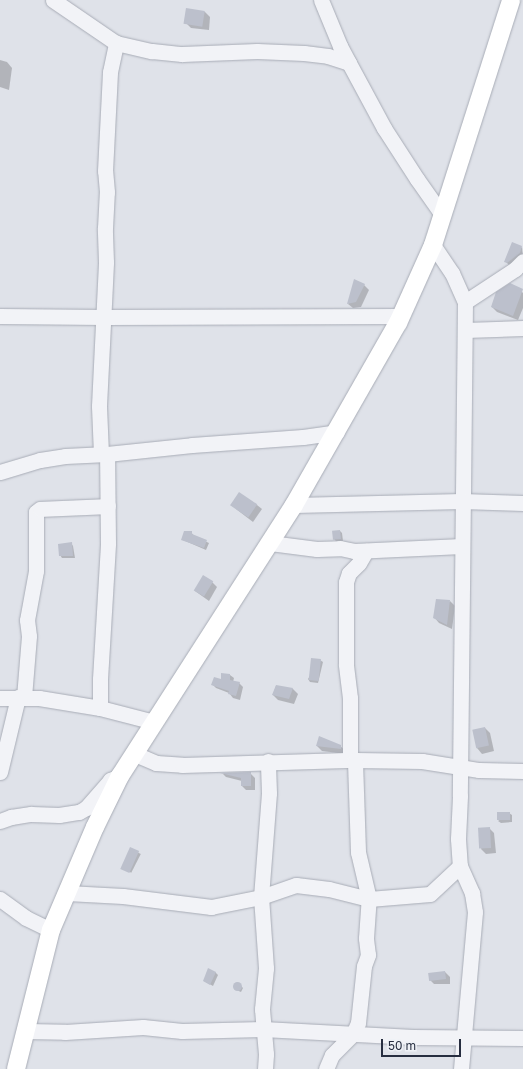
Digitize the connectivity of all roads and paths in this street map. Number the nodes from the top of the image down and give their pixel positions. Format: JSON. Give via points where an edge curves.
{"nodes":[{"id":1,"x":53,"y":0,"type":"edge"},
{"id":2,"x":321,"y":0,"type":"edge"},
{"id":3,"x":511,"y":0,"type":"edge"},
{"id":4,"x":116,"y":43,"type":"junction"},
{"id":5,"x":349,"y":63,"type":"junction"},
{"id":6,"x":441,"y":213,"type":"junction"},
{"id":7,"x":432,"y":245,"type":"junction"},
{"id":8,"x":523,"y":261,"type":"edge"},
{"id":9,"x":465,"y":302,"type":"junction"},
{"id":10,"x":0,"y":316,"type":"edge"},
{"id":11,"x":401,"y":316,"type":"junction"},
{"id":12,"x":104,"y":318,"type":"junction"},
{"id":13,"x":523,"y":328,"type":"edge"},
{"id":14,"x":465,"y":330,"type":"junction"},
{"id":15,"x":337,"y":432,"type":"junction"},
{"id":16,"x":104,"y":454,"type":"junction"},
{"id":17,"x":0,"y":472,"type":"edge"},
{"id":18,"x":462,"y":501,"type":"junction"},
{"id":19,"x":523,"y":503,"type":"edge"},
{"id":20,"x":108,"y":506,"type":"junction"},
{"id":21,"x":294,"y":506,"type":"junction"},
{"id":22,"x":270,"y":543,"type":"junction"},
{"id":23,"x":462,"y":546,"type":"junction"},
{"id":24,"x":366,"y":551,"type":"junction"},
{"id":25,"x":21,"y":697,"type":"junction"},
{"id":26,"x":0,"y":698,"type":"edge"},
{"id":27,"x":100,"y":708,"type":"junction"},
{"id":28,"x":154,"y":722,"type":"junction"},
{"id":29,"x":135,"y":754,"type":"junction"},
{"id":30,"x":353,"y":760,"type":"junction"},
{"id":31,"x":268,"y":761,"type":"junction"},
{"id":32,"x":460,"y":766,"type":"junction"},
{"id":33,"x":523,"y":771,"type":"edge"},
{"id":34,"x":0,"y":772,"type":"edge"},
{"id":35,"x":120,"y":776,"type":"junction"},
{"id":36,"x":0,"y":821,"type":"edge"},
{"id":37,"x":460,"y":866,"type":"junction"},
{"id":38,"x":67,"y":893,"type":"junction"},
{"id":39,"x":261,"y":897,"type":"junction"},
{"id":40,"x":0,"y":899,"type":"edge"},
{"id":41,"x":370,"y":899,"type":"junction"},
{"id":42,"x":51,"y":930,"type":"junction"},
{"id":43,"x":263,"y":1030,"type":"junction"},
{"id":44,"x":26,"y":1031,"type":"junction"},
{"id":45,"x":353,"y":1034,"type":"junction"},
{"id":46,"x":465,"y":1037,"type":"junction"},
{"id":47,"x":523,"y":1038,"type":"edge"},
{"id":48,"x":16,"y":1069,"type":"edge"},
{"id":49,"x":265,"y":1069,"type":"edge"},
{"id":50,"x":326,"y":1069,"type":"edge"},
{"id":51,"x":461,"y":1069,"type":"edge"}],
"edges":[{"from":1,"to":4,"type":"street"},
{"from":2,"to":5,"type":"street"},
{"from":3,"to":6,"type":"main road"},
{"from":4,"to":5,"type":"street","via":[[182,54],[257,51],[304,53],[328,56]]},
{"from":4,"to":12,"type":"street","via":[[110,72],[105,171],[107,192]]},
{"from":5,"to":6,"type":"street","via":[[384,128]]},
{"from":6,"to":7,"type":"main road"},
{"from":7,"to":9,"type":"street","via":[[452,273]]},
{"from":7,"to":11,"type":"main road"},
{"from":8,"to":9,"type":"street"},
{"from":9,"to":14,"type":"street"},
{"from":10,"to":12,"type":"street"},
{"from":11,"to":12,"type":"street"},
{"from":11,"to":15,"type":"main road"},
{"from":12,"to":16,"type":"street","via":[[100,366]]},
{"from":13,"to":14,"type":"street"},
{"from":14,"to":18,"type":"street"},
{"from":15,"to":16,"type":"street"},
{"from":15,"to":21,"type":"main road"},
{"from":16,"to":17,"type":"street","via":[[40,460]]},
{"from":16,"to":20,"type":"street"},
{"from":18,"to":19,"type":"street"},
{"from":18,"to":21,"type":"street"},
{"from":18,"to":23,"type":"street"},
{"from":20,"to":25,"type":"street","via":[[40,509],[36,512],[36,571],[27,620],[29,636]]},
{"from":20,"to":27,"type":"street"},
{"from":21,"to":22,"type":"main road"},
{"from":22,"to":24,"type":"street","via":[[317,549]]},
{"from":22,"to":28,"type":"main road"},
{"from":23,"to":24,"type":"street"},
{"from":23,"to":32,"type":"street"},
{"from":24,"to":30,"type":"street","via":[[349,573],[346,582],[346,664]]},
{"from":25,"to":26,"type":"street"},
{"from":25,"to":27,"type":"street"},
{"from":25,"to":34,"type":"street"},
{"from":27,"to":28,"type":"street"},
{"from":28,"to":29,"type":"main road"},
{"from":29,"to":31,"type":"street","via":[[156,762],[182,765]]},
{"from":29,"to":35,"type":"main road"},
{"from":30,"to":31,"type":"street"},
{"from":30,"to":32,"type":"street"},
{"from":30,"to":41,"type":"street","via":[[358,852]]},
{"from":31,"to":39,"type":"street","via":[[269,793]]},
{"from":32,"to":33,"type":"street","via":[[479,770]]},
{"from":32,"to":37,"type":"street"},
{"from":35,"to":36,"type":"street","via":[[110,780],[86,808],[79,812],[11,817]]},
{"from":35,"to":38,"type":"main road"},
{"from":37,"to":41,"type":"street","via":[[430,894]]},
{"from":37,"to":46,"type":"street","via":[[472,893],[475,912]]},
{"from":38,"to":39,"type":"street","via":[[123,896],[201,907]]},
{"from":38,"to":42,"type":"main road"},
{"from":39,"to":41,"type":"street","via":[[296,885],[323,888]]},
{"from":39,"to":43,"type":"street","via":[[266,968],[262,1009]]},
{"from":40,"to":42,"type":"street","via":[[26,918]]},
{"from":41,"to":45,"type":"street","via":[[366,938],[368,955],[364,966],[358,1023]]},
{"from":42,"to":44,"type":"main road"},
{"from":43,"to":44,"type":"street","via":[[182,1031],[143,1027],[65,1032]]},
{"from":43,"to":45,"type":"street"},
{"from":43,"to":49,"type":"street"},
{"from":44,"to":48,"type":"main road"},
{"from":45,"to":46,"type":"street"},
{"from":45,"to":50,"type":"street","via":[[332,1055]]},
{"from":46,"to":47,"type":"street"},
{"from":46,"to":51,"type":"street"}]}
